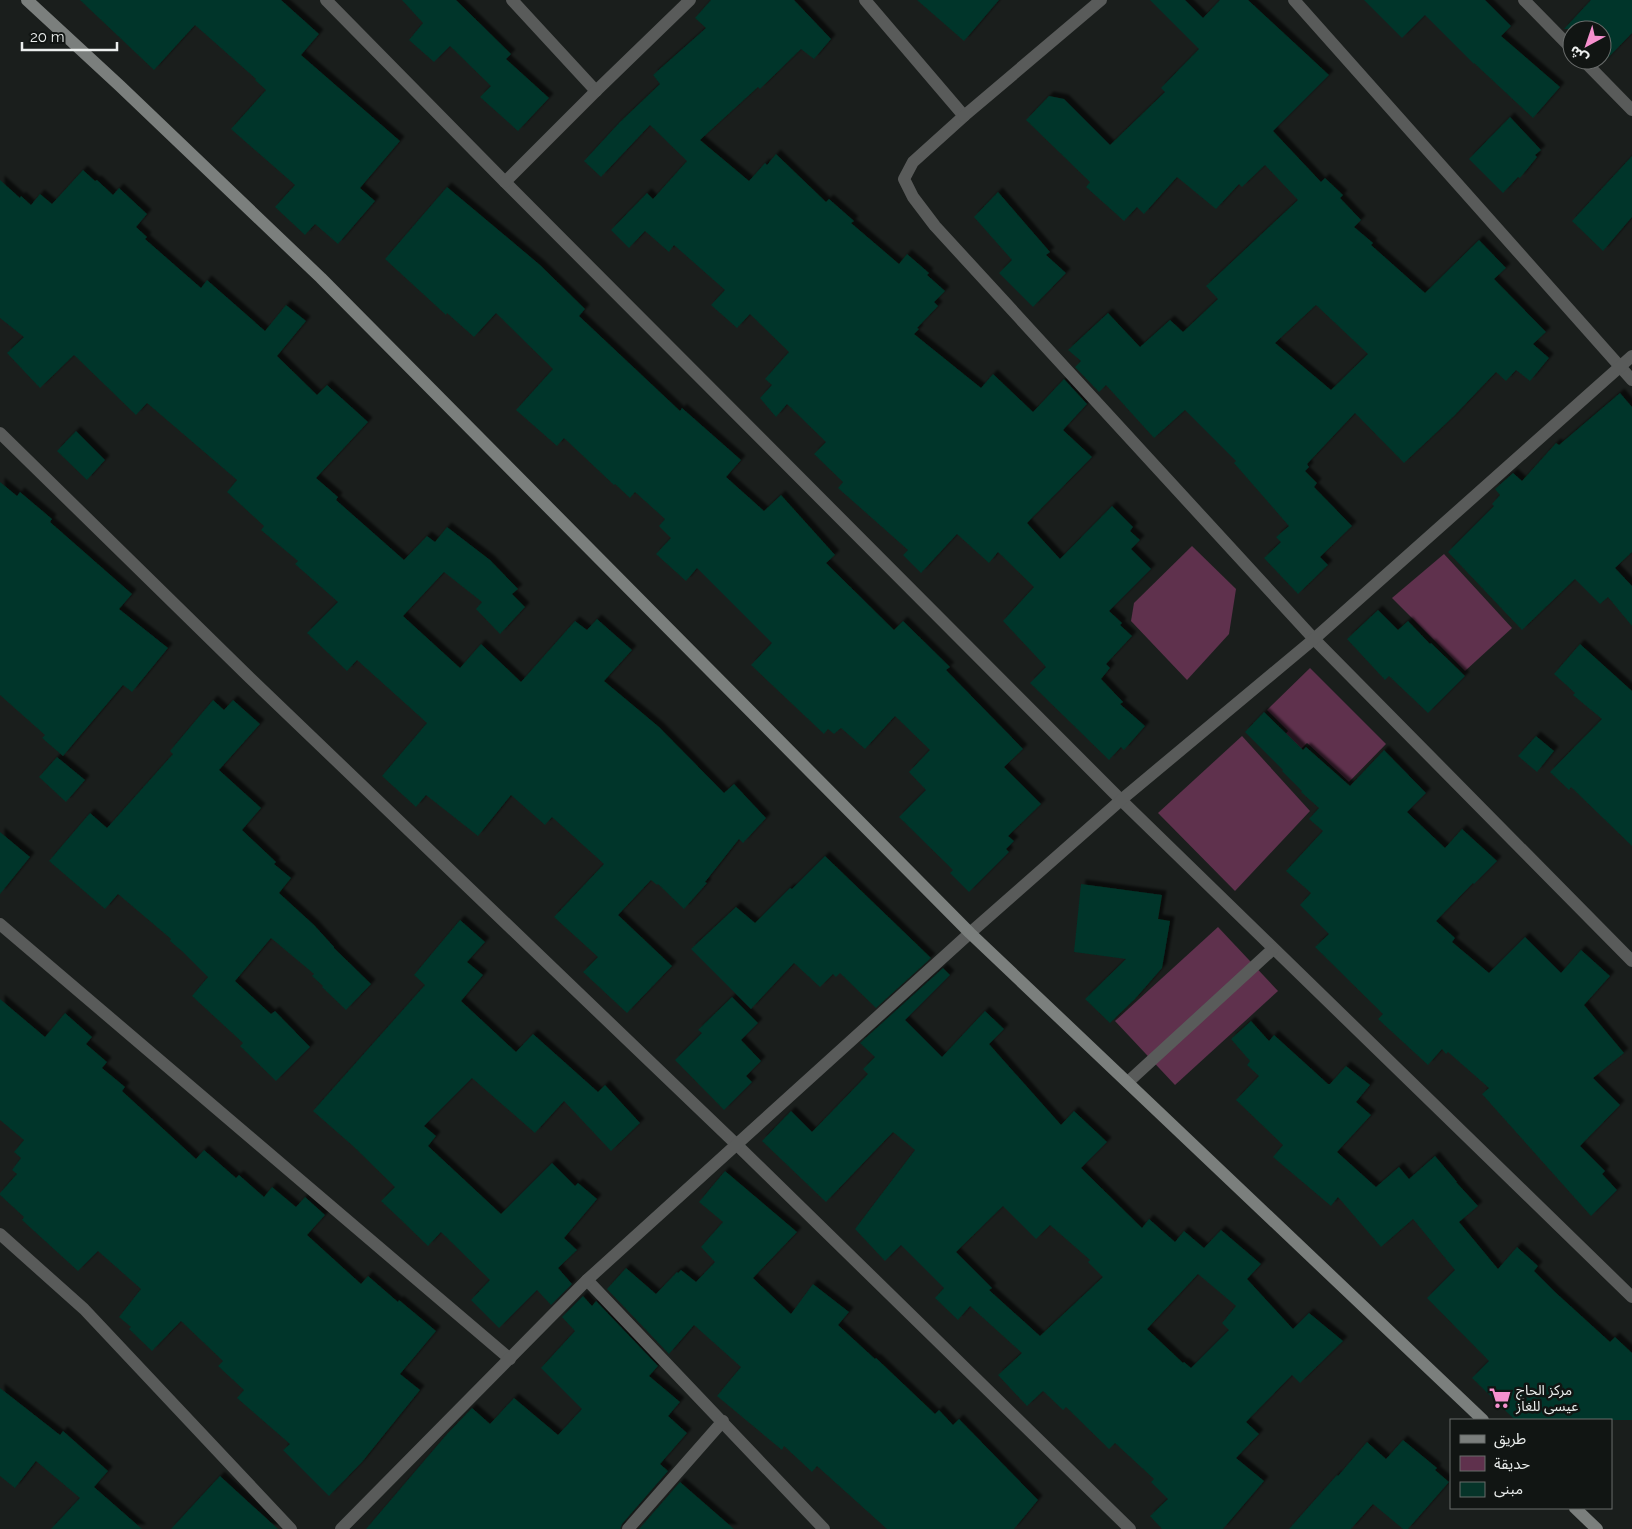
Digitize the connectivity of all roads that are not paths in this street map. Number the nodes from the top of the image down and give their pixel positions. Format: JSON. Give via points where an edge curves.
{"nodes":[{"id":1,"x":26,"y":0,"type":"edge"},
{"id":2,"x":326,"y":0,"type":"edge"},
{"id":3,"x":512,"y":0,"type":"edge"},
{"id":4,"x":690,"y":0,"type":"edge"},
{"id":5,"x":865,"y":0,"type":"edge"},
{"id":6,"x":1101,"y":0,"type":"edge"},
{"id":7,"x":1294,"y":0,"type":"edge"},
{"id":8,"x":1524,"y":0,"type":"edge"},
{"id":9,"x":1562,"y":39,"type":"edge"},
{"id":10,"x":1592,"y":70,"type":"edge"},
{"id":11,"x":596,"y":91,"type":"junction"},
{"id":12,"x":1632,"y":110,"type":"edge"},
{"id":13,"x":964,"y":116,"type":"junction"},
{"id":14,"x":506,"y":182,"type":"junction"},
{"id":15,"x":1632,"y":356,"type":"edge"},
{"id":16,"x":1620,"y":367,"type":"junction"},
{"id":17,"x":1632,"y":380,"type":"edge"},
{"id":18,"x":0,"y":432,"type":"edge"},
{"id":19,"x":1314,"y":639,"type":"junction"},
{"id":20,"x":1121,"y":800,"type":"junction"},
{"id":21,"x":0,"y":924,"type":"edge"},
{"id":22,"x":970,"y":933,"type":"junction"},
{"id":23,"x":1273,"y":949,"type":"junction"},
{"id":24,"x":1632,"y":961,"type":"edge"},
{"id":25,"x":1128,"y":1082,"type":"junction"},
{"id":26,"x":737,"y":1145,"type":"junction"},
{"id":27,"x":0,"y":1234,"type":"edge"},
{"id":28,"x":587,"y":1280,"type":"junction"},
{"id":29,"x":1632,"y":1298,"type":"edge"},
{"id":30,"x":510,"y":1359,"type":"junction"},
{"id":31,"x":1482,"y":1419,"type":"edge"},
{"id":32,"x":723,"y":1421,"type":"junction"},
{"id":33,"x":1576,"y":1509,"type":"edge"},
{"id":34,"x":291,"y":1529,"type":"edge"},
{"id":35,"x":341,"y":1529,"type":"edge"},
{"id":36,"x":628,"y":1529,"type":"edge"},
{"id":37,"x":824,"y":1529,"type":"edge"},
{"id":38,"x":1130,"y":1529,"type":"edge"},
{"id":39,"x":1597,"y":1529,"type":"edge"}],
"edges":[{"from":1,"to":22,"type":"street","via":[[321,278]]},
{"from":2,"to":14,"type":"street"},
{"from":3,"to":11,"type":"street"},
{"from":4,"to":11,"type":"street"},
{"from":5,"to":13,"type":"street"},
{"from":6,"to":13,"type":"street"},
{"from":7,"to":16,"type":"street"},
{"from":8,"to":9,"type":"street"},
{"from":10,"to":12,"type":"street"},
{"from":11,"to":14,"type":"street"},
{"from":13,"to":19,"type":"street","via":[[913,162],[904,179],[913,197],[942,233]]},
{"from":14,"to":20,"type":"street"},
{"from":15,"to":16,"type":"street"},
{"from":16,"to":17,"type":"street"},
{"from":16,"to":19,"type":"street"},
{"from":18,"to":26,"type":"street","via":[[250,678]]},
{"from":19,"to":20,"type":"street"},
{"from":19,"to":24,"type":"street"},
{"from":20,"to":22,"type":"street"},
{"from":20,"to":23,"type":"street"},
{"from":21,"to":30,"type":"street"},
{"from":22,"to":25,"type":"street"},
{"from":22,"to":26,"type":"street"},
{"from":23,"to":25,"type":"street"},
{"from":23,"to":29,"type":"street"},
{"from":25,"to":31,"type":"street"},
{"from":26,"to":28,"type":"street"},
{"from":26,"to":38,"type":"street"},
{"from":27,"to":34,"type":"street","via":[[84,1310]]},
{"from":28,"to":30,"type":"street"},
{"from":28,"to":32,"type":"street"},
{"from":30,"to":35,"type":"street"},
{"from":32,"to":36,"type":"street"},
{"from":32,"to":37,"type":"street"},
{"from":33,"to":39,"type":"street"}]}
